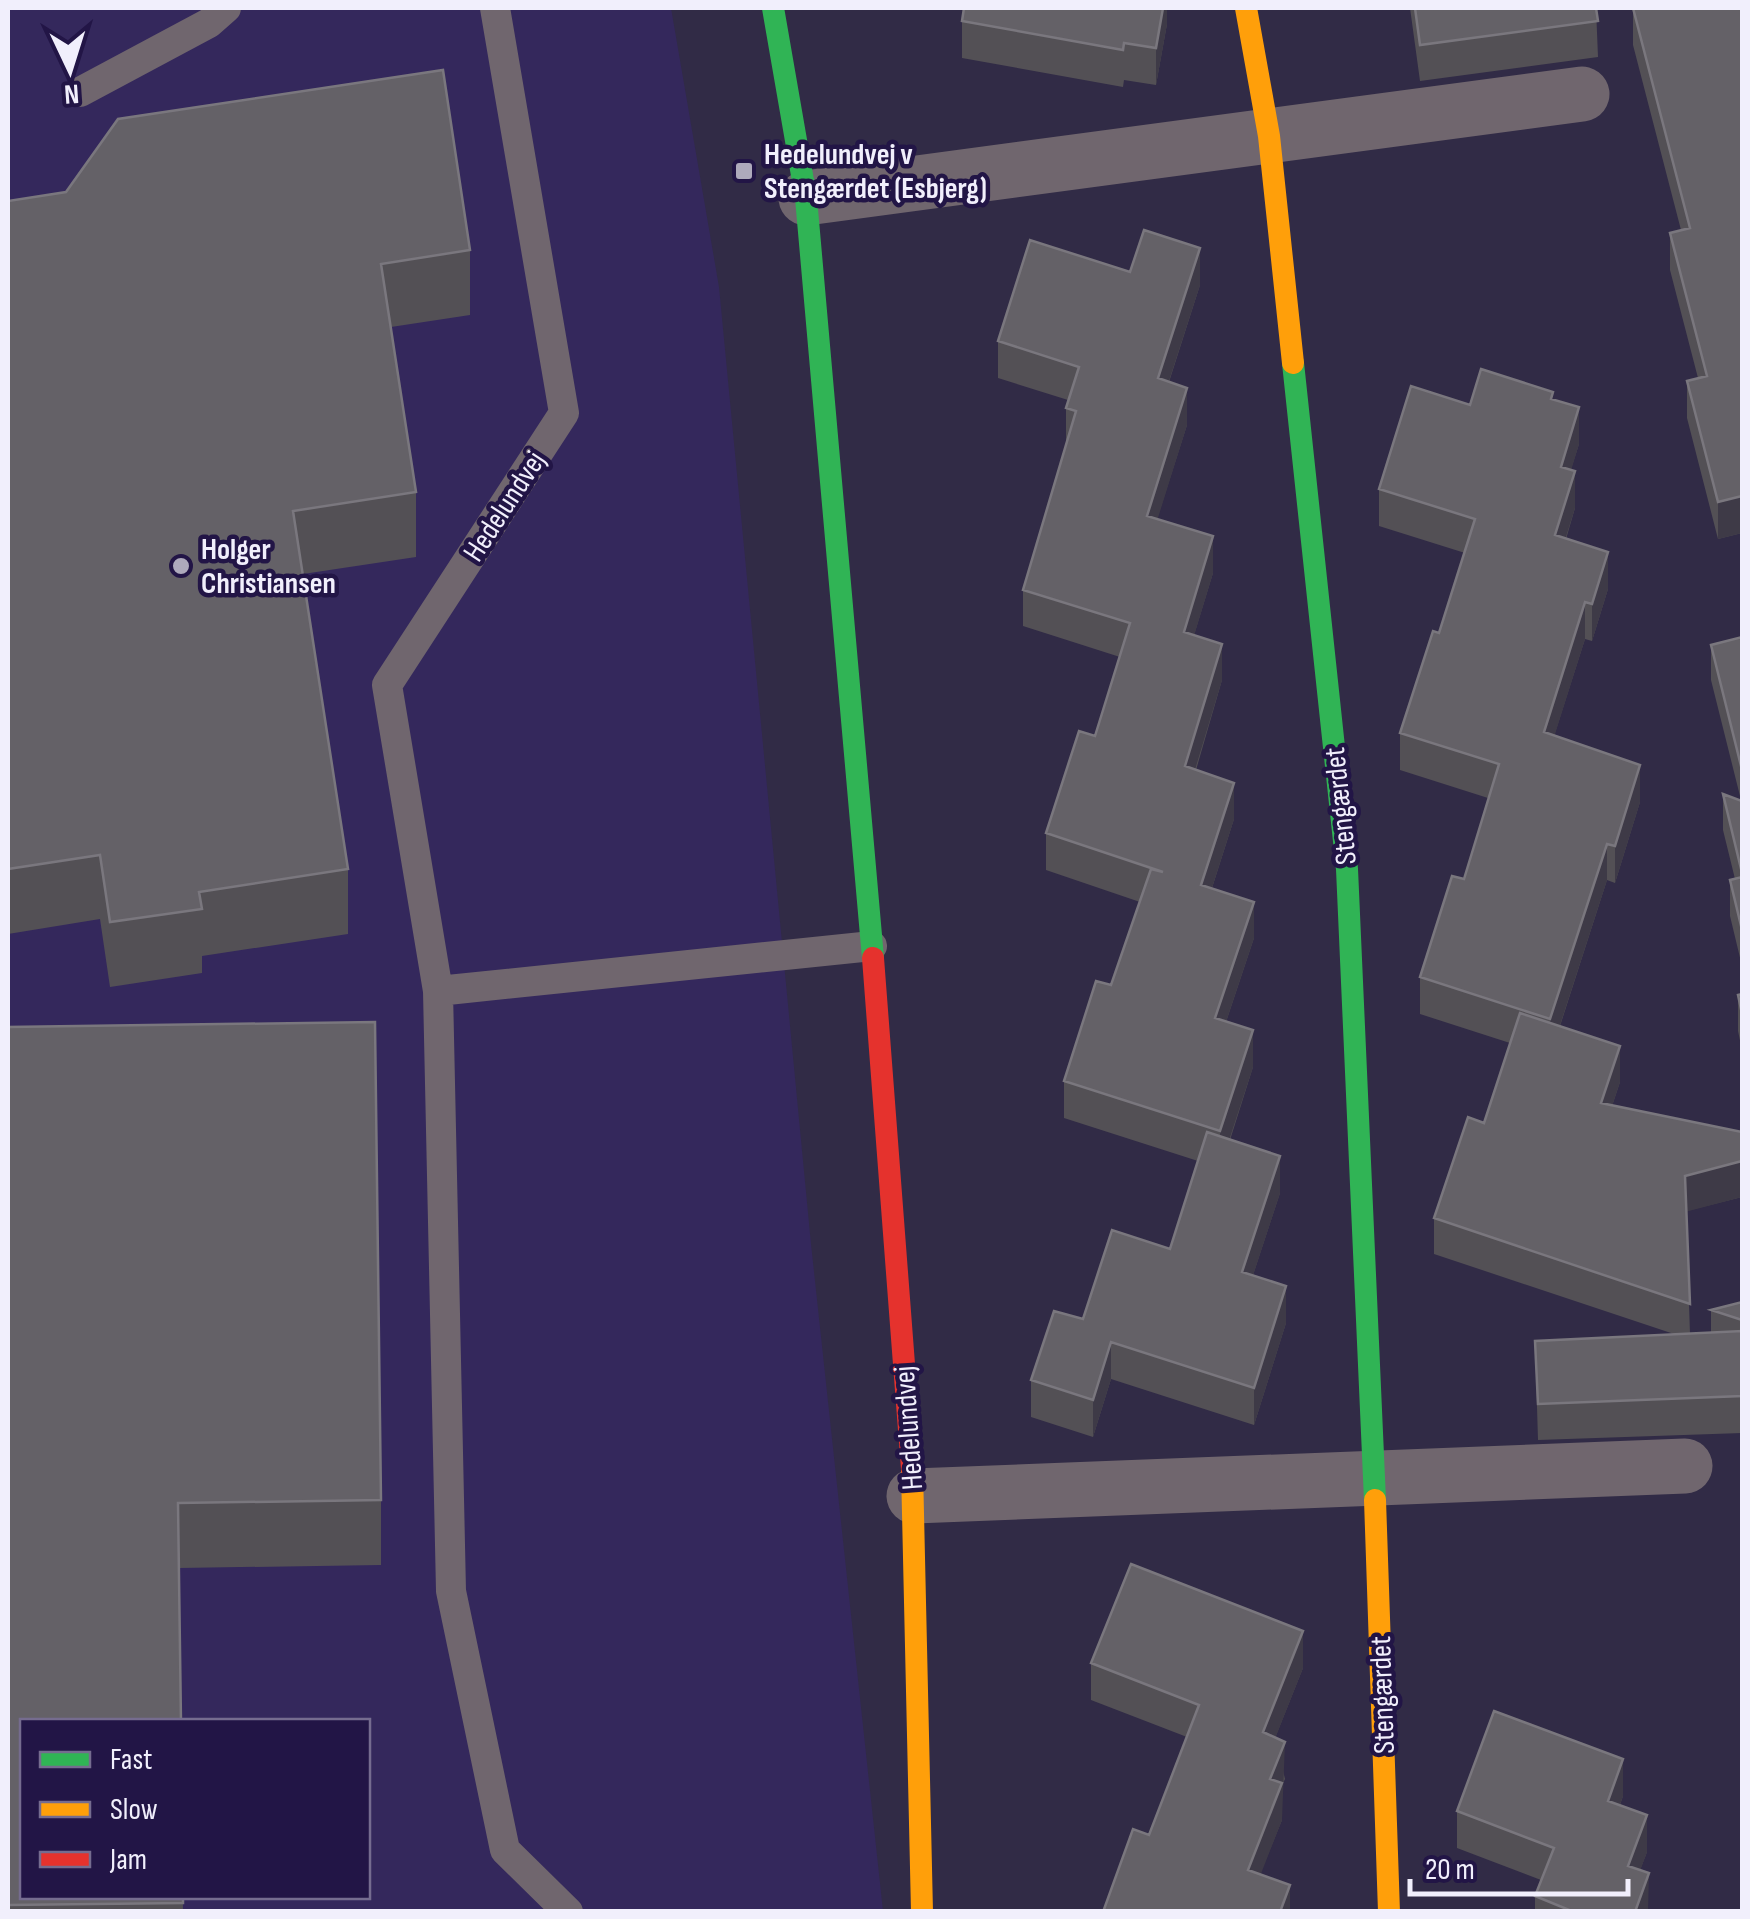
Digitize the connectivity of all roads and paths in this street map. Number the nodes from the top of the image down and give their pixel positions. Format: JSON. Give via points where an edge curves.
{"nodes":[{"id":1,"x":226,"y":8,"type":"edge"},
{"id":2,"x":494,"y":8,"type":"edge"},
{"id":3,"x":773,"y":8,"type":"edge"},
{"id":4,"x":1246,"y":8,"type":"edge"},
{"id":5,"x":80,"y":92,"type":"dead end"},
{"id":6,"x":1582,"y":94,"type":"dead end"},
{"id":7,"x":1268,"y":136,"type":"junction"},
{"id":8,"x":806,"y":198,"type":"junction"},
{"id":9,"x":872,"y":946,"type":"junction"},
{"id":10,"x":438,"y":990,"type":"junction"},
{"id":11,"x":1684,"y":1466,"type":"dead end"},
{"id":12,"x":1374,"y":1478,"type":"junction"},
{"id":13,"x":914,"y":1496,"type":"junction"},
{"id":14,"x":568,"y":1912,"type":"edge"},
{"id":15,"x":922,"y":1912,"type":"edge"},
{"id":16,"x":1389,"y":1912,"type":"edge"}],
"edges":[{"from":1,"to":5,"type":"lane"},
{"from":2,"to":10,"type":"lane","name":"Hedelundvej","via":[[564,413],[388,686]]},
{"from":3,"to":8,"type":"street","name":"Hedelundvej"},
{"from":4,"to":7,"type":"street","name":"Stengærdet"},
{"from":6,"to":7,"type":"street"},
{"from":7,"to":8,"type":"street"},
{"from":7,"to":12,"type":"street","name":"Stengærdet","via":[[1347,869]]},
{"from":8,"to":9,"type":"street","name":"Hedelundvej"},
{"from":9,"to":10,"type":"lane"},
{"from":9,"to":13,"type":"street","name":"Hedelundvej"},
{"from":10,"to":14,"type":"lane","name":"Hedelundvej","via":[[451,1592],[506,1850]]},
{"from":11,"to":12,"type":"street"},
{"from":12,"to":13,"type":"street"},
{"from":12,"to":16,"type":"street","name":"Stengærdet"},
{"from":13,"to":15,"type":"street","name":"Hedelundvej"}]}
